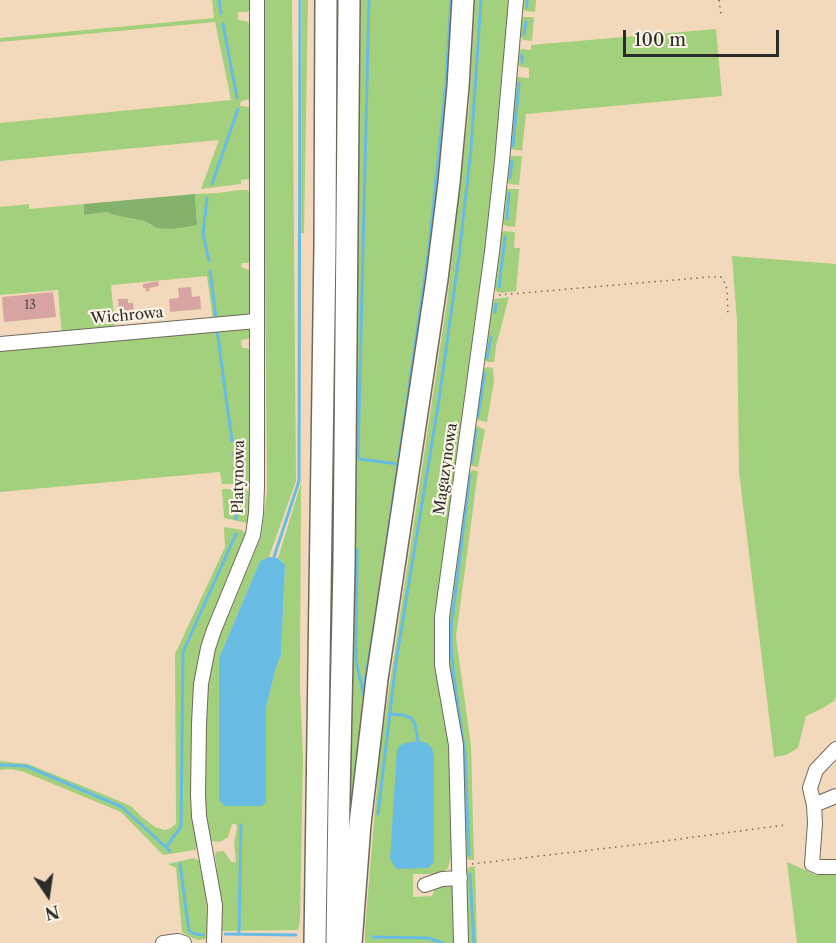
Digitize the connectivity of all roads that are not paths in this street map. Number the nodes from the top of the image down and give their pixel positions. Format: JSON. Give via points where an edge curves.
{"nodes":[{"id":1,"x":257,"y":0,"type":"edge"},
{"id":2,"x":326,"y":0,"type":"edge"},
{"id":3,"x":349,"y":0,"type":"edge"},
{"id":4,"x":462,"y":0,"type":"edge"},
{"id":5,"x":516,"y":0,"type":"edge"},
{"id":6,"x":256,"y":321,"type":"junction"},
{"id":7,"x":0,"y":344,"type":"edge"},
{"id":8,"x":836,"y":749,"type":"edge"},
{"id":9,"x":836,"y":796,"type":"edge"},
{"id":10,"x":814,"y":805,"type":"junction"},
{"id":11,"x":836,"y":867,"type":"edge"},
{"id":12,"x":459,"y":871,"type":"junction"},
{"id":13,"x":425,"y":885,"type":"dead end"},
{"id":14,"x":163,"y":943,"type":"edge"},
{"id":15,"x":184,"y":943,"type":"edge"},
{"id":16,"x":214,"y":943,"type":"edge"},
{"id":17,"x":315,"y":943,"type":"edge"},
{"id":18,"x":337,"y":943,"type":"edge"},
{"id":19,"x":351,"y":943,"type":"edge"},
{"id":20,"x":461,"y":943,"type":"edge"}],
"edges":[{"from":1,"to":6,"type":"street","name":"Platynowa"},
{"from":2,"to":17,"type":"highway"},
{"from":3,"to":18,"type":"highway"},
{"from":4,"to":19,"type":"highway","via":[[448,193],[377,680]]},
{"from":5,"to":12,"type":"street","name":"Magazynowa","via":[[486,295],[442,617],[442,665],[456,746]]},
{"from":6,"to":7,"type":"street","name":"Wichrowa"},
{"from":6,"to":16,"type":"street","name":"Platynowa","via":[[257,486],[253,535],[214,630],[201,684],[199,816],[214,905]]},
{"from":8,"to":10,"type":"street","via":[[816,770],[810,788]]},
{"from":9,"to":10,"type":"street"},
{"from":10,"to":11,"type":"street","via":[[812,864]]},
{"from":12,"to":13,"type":"street"},
{"from":12,"to":20,"type":"street","name":"Magazynowa"},
{"from":14,"to":15,"type":"street"}]}
